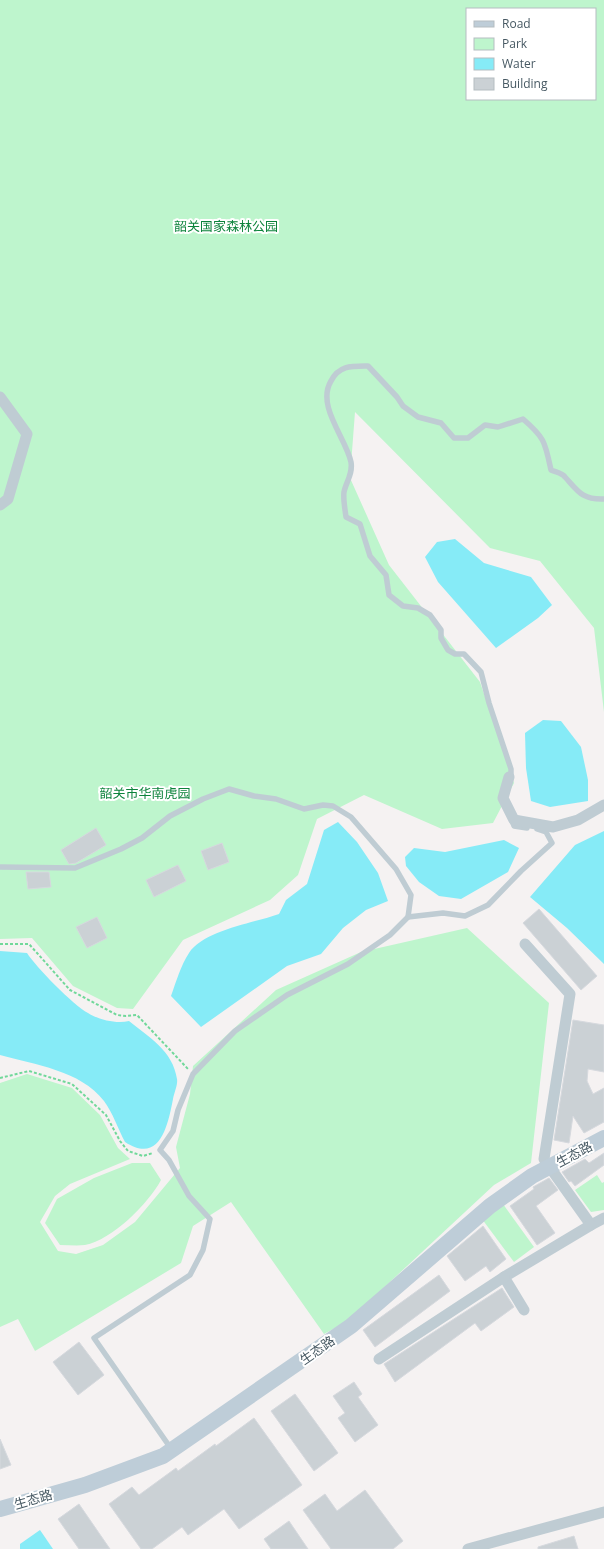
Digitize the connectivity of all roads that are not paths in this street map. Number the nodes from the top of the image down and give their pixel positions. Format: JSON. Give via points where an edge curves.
{"nodes":[{"id":1,"x":0,"y":397,"type":"edge"},
{"id":2,"x":604,"y":499,"type":"edge"},
{"id":3,"x":0,"y":505,"type":"edge"},
{"id":4,"x":509,"y":777,"type":"dead end"},
{"id":5,"x":604,"y":805,"type":"edge"},
{"id":6,"x":509,"y":809,"type":"junction"},
{"id":7,"x":0,"y":867,"type":"edge"},
{"id":8,"x":408,"y":917,"type":"junction"},
{"id":9,"x":525,"y":944,"type":"dead end"},
{"id":10,"x":604,"y":1138,"type":"edge"},
{"id":11,"x":549,"y":1167,"type":"junction"},
{"id":12,"x":604,"y":1218,"type":"edge"},
{"id":13,"x":591,"y":1225,"type":"junction"},
{"id":14,"x":504,"y":1278,"type":"junction"},
{"id":15,"x":524,"y":1310,"type":"dead end"},
{"id":16,"x":379,"y":1359,"type":"dead end"},
{"id":17,"x":172,"y":1450,"type":"junction"},
{"id":18,"x":0,"y":1509,"type":"edge"},
{"id":19,"x":604,"y":1512,"type":"edge"},
{"id":20,"x":468,"y":1549,"type":"edge"}],
"edges":[{"from":1,"to":3,"type":"street","via":[[27,434],[8,499]]},
{"from":2,"to":6,"type":"lane","via":[[592,500],[580,493],[564,476],[551,470],[543,439],[523,419],[498,427],[485,425],[468,438],[454,438],[441,423],[418,417],[403,406],[368,366],[348,366],[334,375],[328,386],[326,401],[351,463],[350,478],[344,492],[346,516],[360,524],[370,556],[386,575],[389,595],[403,606],[418,608],[430,615],[441,630],[441,638],[448,650],[455,654],[464,654],[481,672],[511,769]]},
{"from":4,"to":6,"type":"street","via":[[503,798]]},
{"from":5,"to":6,"type":"street","via":[[578,820],[553,827],[514,820]]},
{"from":6,"to":8,"type":"lane","via":[[514,826],[546,832],[552,844],[521,870],[488,905],[464,916],[443,913]]},
{"from":7,"to":8,"type":"lane","via":[[75,868],[142,838],[170,816],[229,788],[254,796],[276,799],[304,809],[322,805],[333,806],[351,817],[396,869],[411,895]]},
{"from":8,"to":17,"type":"lane","via":[[390,935],[348,964],[287,995],[235,1031],[193,1074],[178,1110],[173,1131],[160,1150],[190,1196],[210,1219],[203,1250],[190,1275],[94,1338]]},
{"from":9,"to":11,"type":"street","via":[[570,994],[544,1159]]},
{"from":10,"to":11,"type":"street","name":"生态路"},
{"from":11,"to":13,"type":"street"},
{"from":11,"to":17,"type":"street","name":"生态路","via":[[490,1206],[351,1326]]},
{"from":12,"to":13,"type":"street"},
{"from":13,"to":14,"type":"street"},
{"from":14,"to":15,"type":"street"},
{"from":14,"to":16,"type":"street"},
{"from":17,"to":18,"type":"street","name":"生态路","via":[[163,1456],[85,1485]]},
{"from":19,"to":20,"type":"street"}]}
